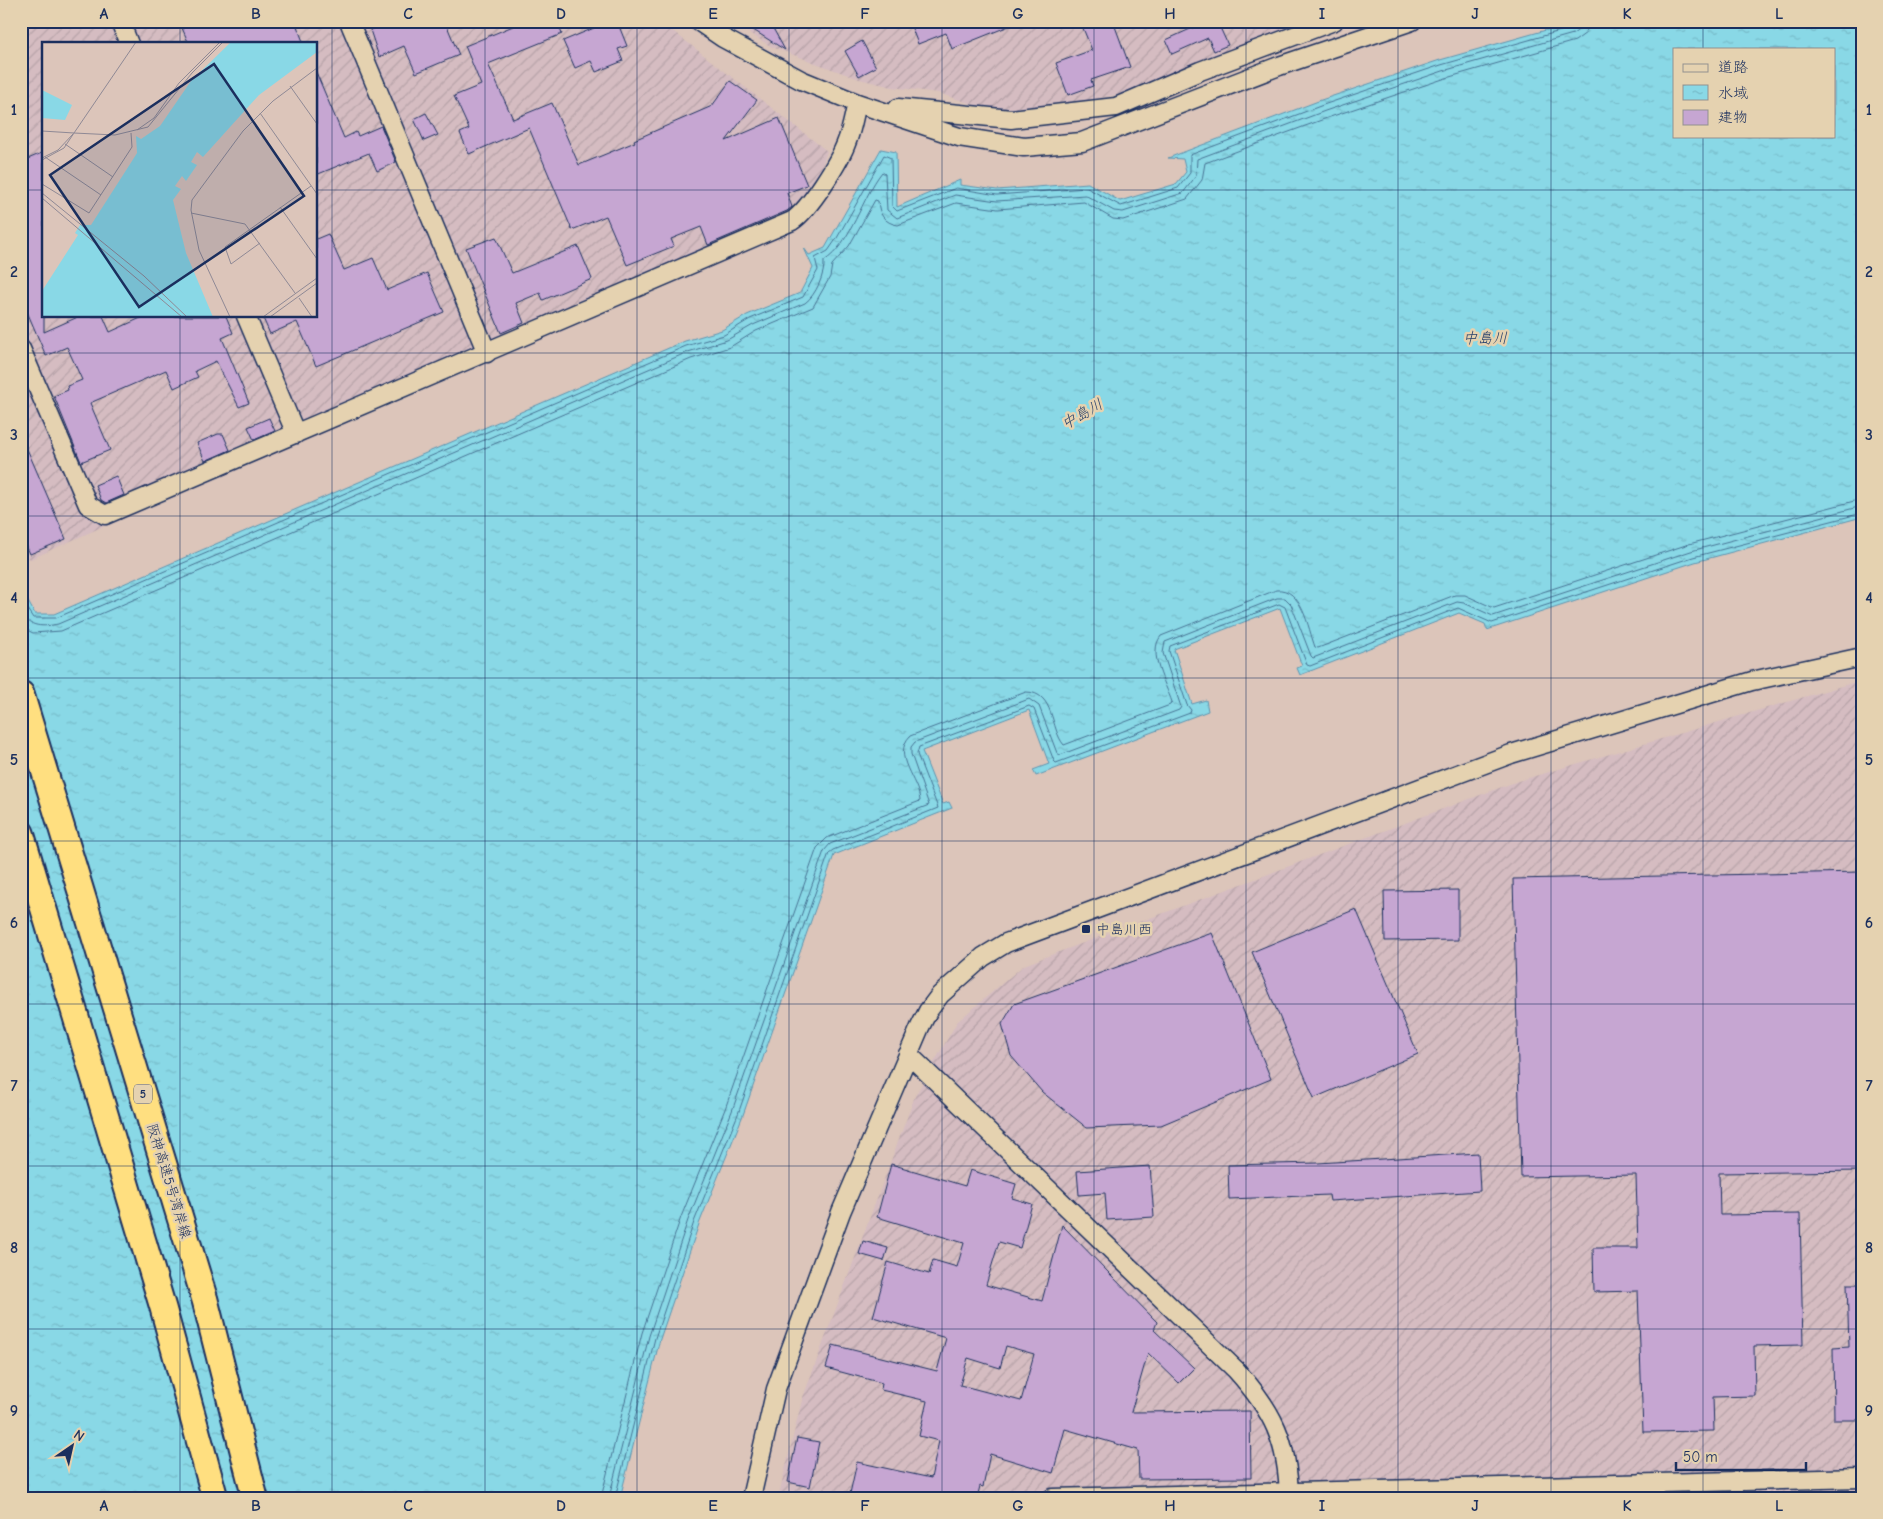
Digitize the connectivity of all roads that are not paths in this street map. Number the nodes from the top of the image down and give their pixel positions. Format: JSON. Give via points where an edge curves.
{"nodes":[{"id":1,"x":120,"y":21,"type":"edge"},
{"id":2,"x":349,"y":21,"type":"edge"},
{"id":3,"x":698,"y":21,"type":"edge"},
{"id":4,"x":1334,"y":21,"type":"edge"},
{"id":5,"x":1412,"y":21,"type":"edge"},
{"id":6,"x":128,"y":42,"type":"edge"},
{"id":7,"x":857,"y":103,"type":"junction"},
{"id":8,"x":247,"y":318,"type":"edge"},
{"id":9,"x":21,"y":349,"type":"edge"},
{"id":10,"x":487,"y":353,"type":"junction"},
{"id":11,"x":296,"y":434,"type":"junction"},
{"id":12,"x":1862,"y":657,"type":"edge"},
{"id":13,"x":21,"y":694,"type":"edge"},
{"id":14,"x":21,"y":833,"type":"edge"},
{"id":15,"x":908,"y":1054,"type":"junction"},
{"id":16,"x":1862,"y":1478,"type":"edge"},
{"id":17,"x":1641,"y":1490,"type":"edge"},
{"id":18,"x":1289,"y":1494,"type":"edge"},
{"id":19,"x":216,"y":1498,"type":"edge"},
{"id":20,"x":255,"y":1498,"type":"edge"},
{"id":21,"x":751,"y":1498,"type":"edge"},
{"id":22,"x":1052,"y":1498,"type":"edge"}],
"edges":[{"from":1,"to":6,"type":"street"},
{"from":2,"to":10,"type":"street"},
{"from":3,"to":7,"type":"street","via":[[801,80]]},
{"from":4,"to":7,"type":"street","via":[[1200,71],[1116,107],[1011,119]]},
{"from":5,"to":7,"type":"street","via":[[1279,66],[1082,142],[1024,147],[959,137]]},
{"from":7,"to":10,"type":"street","via":[[847,142],[801,215]]},
{"from":8,"to":11,"type":"street"},
{"from":9,"to":11,"type":"street","via":[[88,506],[105,515]]},
{"from":10,"to":11,"type":"street"},
{"from":12,"to":15,"type":"street","via":[[1752,681],[1511,754],[1006,943],[983,956],[940,995],[928,1011]]},
{"from":13,"to":20,"type":"highway","name":"阪神高速5号湾岸線","number":"5","via":[[205,1300]]},
{"from":14,"to":19,"type":"highway"},
{"from":15,"to":18,"type":"street","via":[[1236,1370],[1259,1396],[1286,1455]]},
{"from":15,"to":21,"type":"street","via":[[841,1212],[776,1389]]},
{"from":16,"to":17,"type":"street"},
{"from":17,"to":18,"type":"street"},
{"from":18,"to":22,"type":"street"}]}
